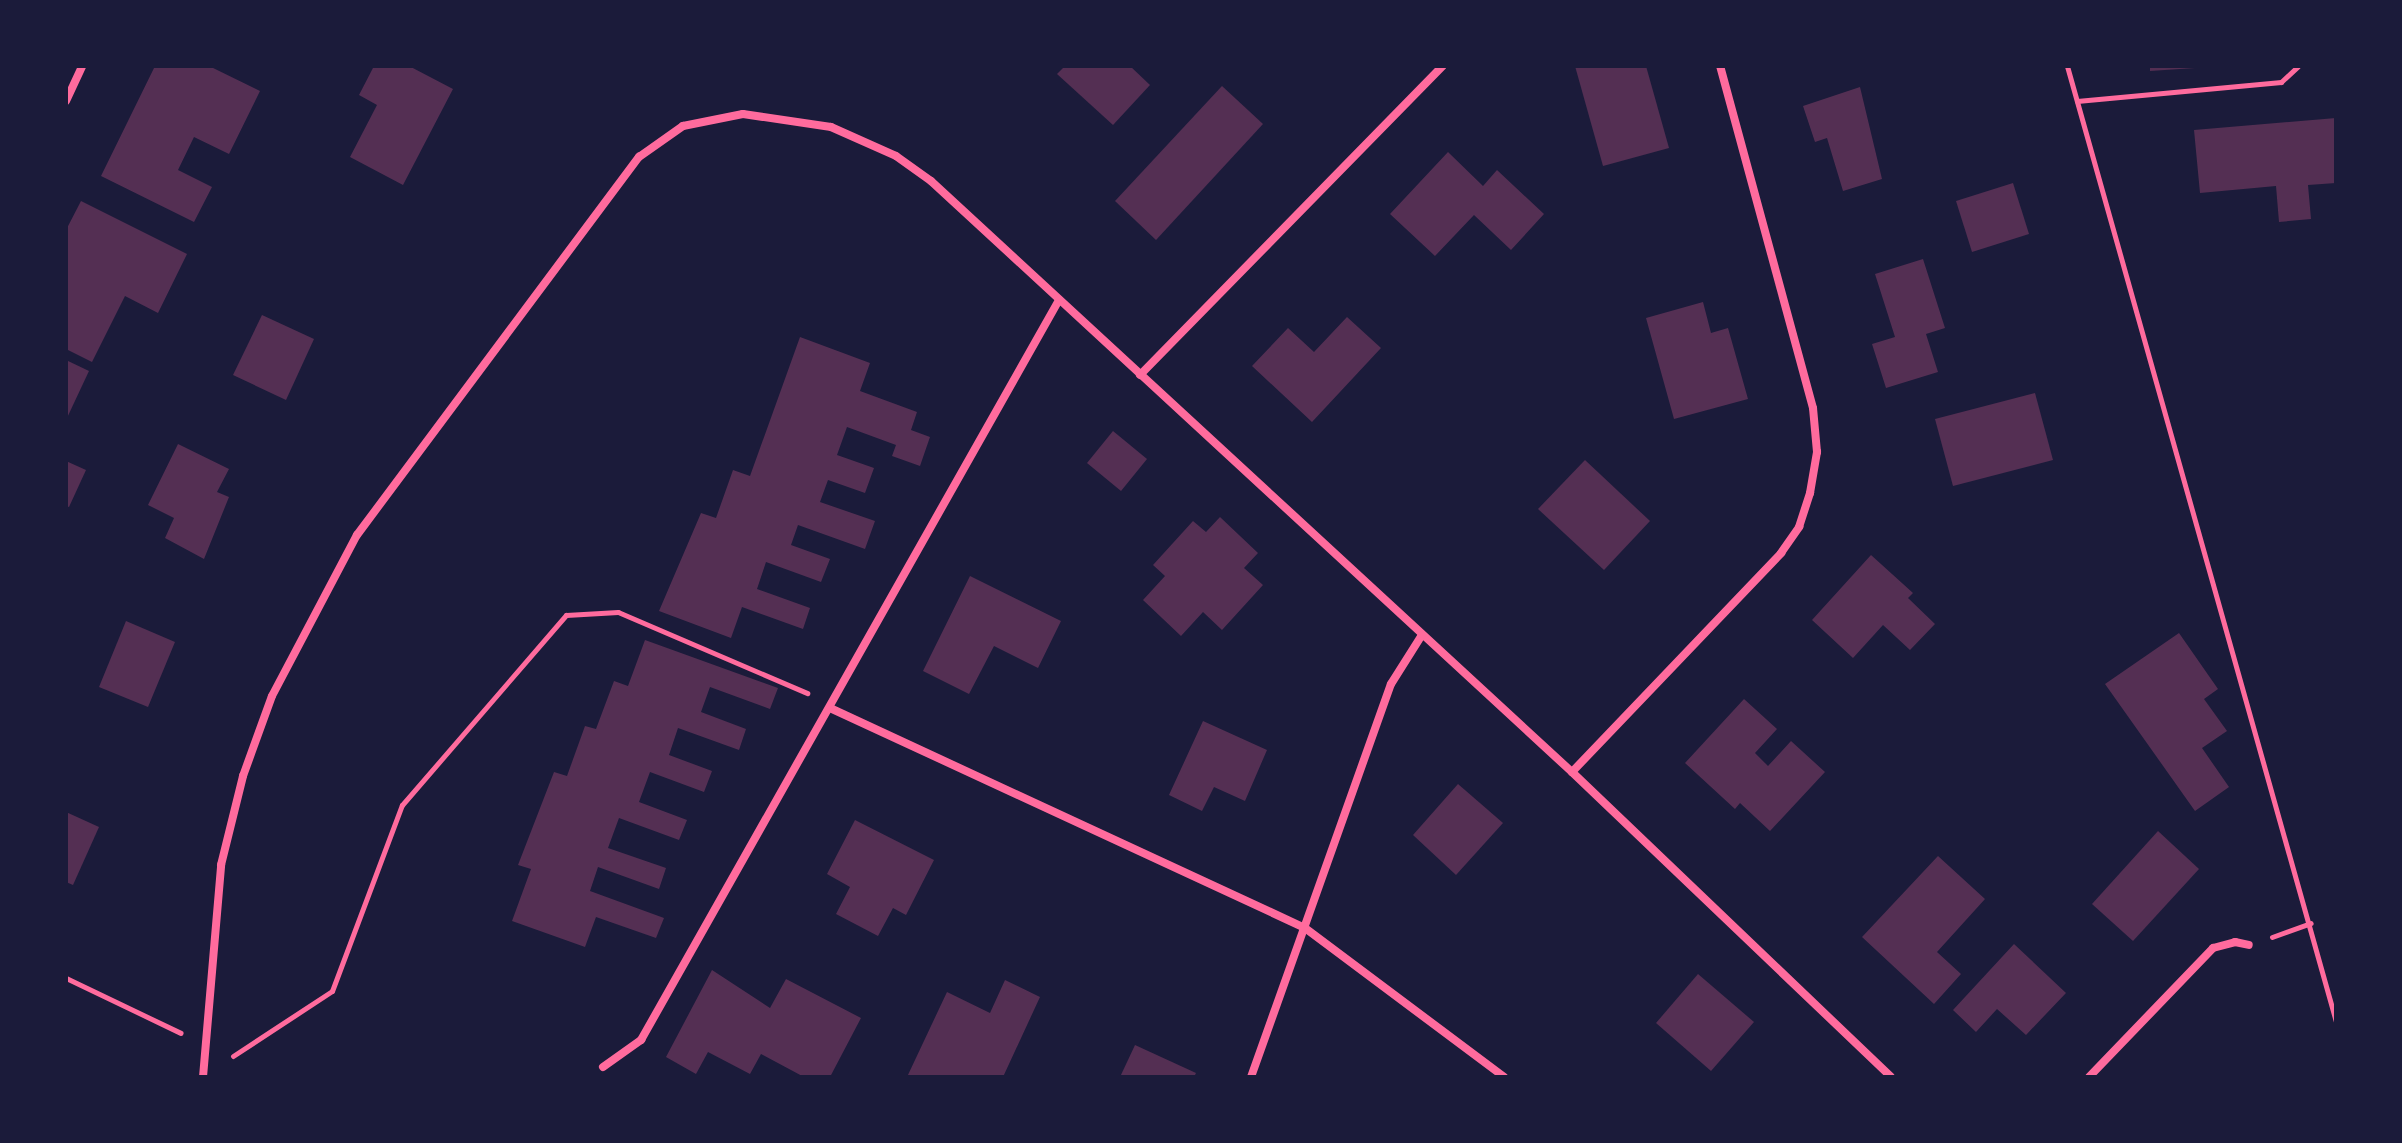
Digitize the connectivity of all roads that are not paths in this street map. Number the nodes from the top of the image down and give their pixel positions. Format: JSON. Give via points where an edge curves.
{"nodes":[{"id":1,"x":82,"y":66,"type":"edge"},
{"id":2,"x":1443,"y":66,"type":"edge"},
{"id":3,"x":1720,"y":66,"type":"edge"},
{"id":4,"x":66,"y":101,"type":"edge"},
{"id":5,"x":1059,"y":300,"type":"junction"},
{"id":6,"x":1140,"y":375,"type":"junction"},
{"id":7,"x":1422,"y":635,"type":"junction"},
{"id":8,"x":830,"y":708,"type":"junction"},
{"id":9,"x":1572,"y":772,"type":"junction"},
{"id":10,"x":1305,"y":928,"type":"junction"},
{"id":11,"x":2249,"y":945,"type":"road end"},
{"id":12,"x":603,"y":1067,"type":"dead end"},
{"id":13,"x":203,"y":1077,"type":"edge"},
{"id":14,"x":1251,"y":1077,"type":"edge"},
{"id":15,"x":1504,"y":1077,"type":"edge"},
{"id":16,"x":1891,"y":1077,"type":"edge"},
{"id":17,"x":2089,"y":1077,"type":"edge"}],
"edges":[{"from":1,"to":4,"type":"street"},
{"from":2,"to":6,"type":"street"},
{"from":3,"to":9,"type":"street","via":[[1813,408],[1814,472],[1799,527],[1781,553]]},
{"from":5,"to":6,"type":"street"},
{"from":5,"to":8,"type":"street"},
{"from":5,"to":13,"type":"street","via":[[931,181],[896,156],[831,127],[773,115],[711,118],[683,126],[639,157],[357,535],[272,696],[243,776],[221,865]]},
{"from":6,"to":7,"type":"street"},
{"from":7,"to":9,"type":"street"},
{"from":7,"to":10,"type":"street","via":[[1391,684]]},
{"from":8,"to":10,"type":"street"},
{"from":8,"to":12,"type":"street","via":[[641,1040]]},
{"from":9,"to":16,"type":"street"},
{"from":10,"to":14,"type":"street"},
{"from":10,"to":15,"type":"street"},
{"from":11,"to":17,"type":"street","via":[[2235,942],[2213,948]]}]}
